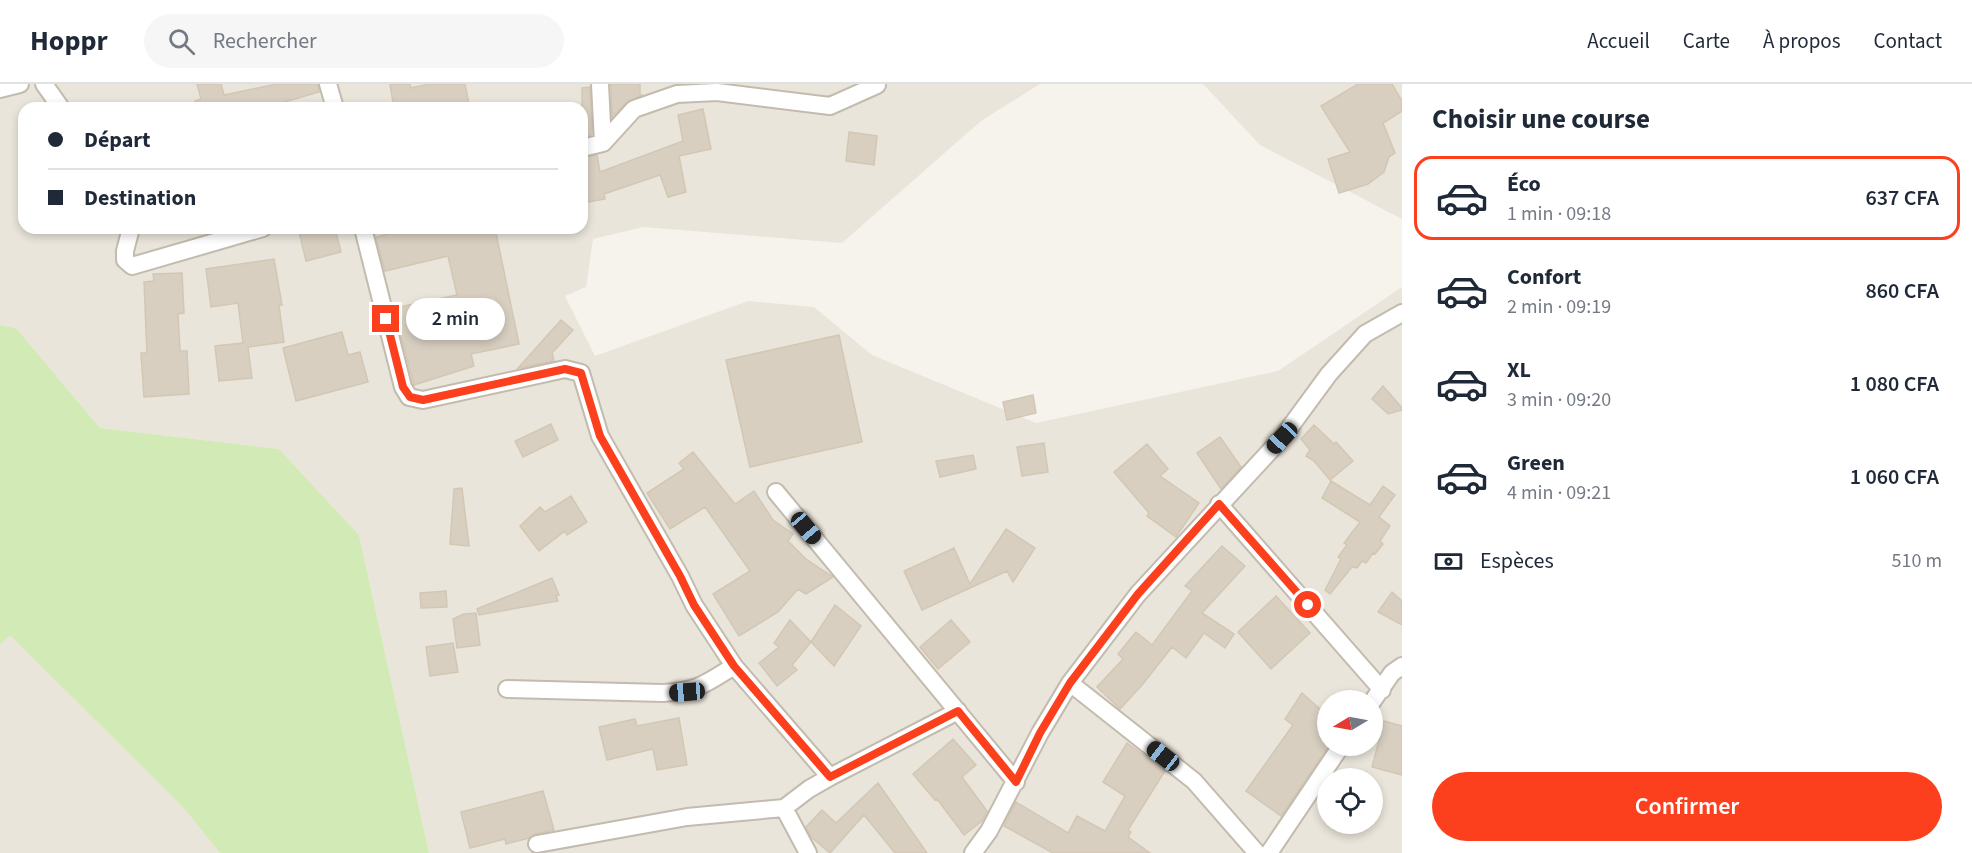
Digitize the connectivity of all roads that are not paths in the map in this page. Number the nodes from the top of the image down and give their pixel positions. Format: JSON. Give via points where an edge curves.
{"nodes":[{"id":1,"x":20,"y":84,"type":"edge"},
{"id":2,"x":44,"y":84,"type":"edge"},
{"id":3,"x":328,"y":84,"type":"edge"},
{"id":4,"x":600,"y":84,"type":"edge"},
{"id":5,"x":877,"y":85,"type":"edge"},
{"id":6,"x":0,"y":89,"type":"edge"},
{"id":7,"x":57,"y":102,"type":"edge"},
{"id":8,"x":333,"y":102,"type":"edge"},
{"id":9,"x":603,"y":143,"type":"junction"},
{"id":10,"x":588,"y":147,"type":"edge"},
{"id":11,"x":129,"y":234,"type":"edge"},
{"id":12,"x":242,"y":234,"type":"edge"},
{"id":13,"x":365,"y":234,"type":"edge"},
{"id":14,"x":1402,"y":313,"type":"edge"},
{"id":15,"x":776,"y":492,"type":"dead end"},
{"id":16,"x":1219,"y":504,"type":"junction"},
{"id":17,"x":734,"y":666,"type":"junction"},
{"id":18,"x":1402,"y":666,"type":"edge"},
{"id":19,"x":1070,"y":683,"type":"junction"},
{"id":20,"x":507,"y":689,"type":"dead end"},
{"id":21,"x":1372,"y":690,"type":"edge"},
{"id":22,"x":1381,"y":690,"type":"edge"},
{"id":23,"x":958,"y":711,"type":"junction"},
{"id":24,"x":1334,"y":756,"type":"edge"},
{"id":25,"x":830,"y":777,"type":"junction"},
{"id":26,"x":1016,"y":782,"type":"junction"},
{"id":27,"x":784,"y":808,"type":"junction"},
{"id":28,"x":537,"y":844,"type":"dead end"},
{"id":29,"x":808,"y":853,"type":"edge"},
{"id":30,"x":973,"y":853,"type":"edge"},
{"id":31,"x":1257,"y":853,"type":"edge"},
{"id":32,"x":1269,"y":853,"type":"edge"}],
"edges":[{"from":1,"to":6,"type":"street"},
{"from":2,"to":7,"type":"street"},
{"from":3,"to":8,"type":"street"},
{"from":4,"to":9,"type":"street"},
{"from":5,"to":9,"type":"street","via":[[830,106],[717,92],[677,94],[634,109]]},
{"from":9,"to":10,"type":"street"},
{"from":11,"to":12,"type":"street","via":[[125,260],[132,266]]},
{"from":13,"to":17,"type":"street","via":[[403,387],[410,397],[423,400],[565,369],[581,373],[600,436],[694,605]]},
{"from":14,"to":16,"type":"street","via":[[1365,334],[1329,374],[1282,438]]},
{"from":15,"to":23,"type":"street"},
{"from":16,"to":19,"type":"street","via":[[1138,594]]},
{"from":16,"to":21,"type":"street"},
{"from":17,"to":20,"type":"street","via":[[687,692]]},
{"from":17,"to":25,"type":"street"},
{"from":18,"to":22,"type":"street"},
{"from":19,"to":26,"type":"street"},
{"from":19,"to":31,"type":"street","via":[[1194,781]]},
{"from":23,"to":25,"type":"street"},
{"from":23,"to":26,"type":"street"},
{"from":24,"to":32,"type":"street"},
{"from":25,"to":27,"type":"street"},
{"from":26,"to":30,"type":"street"},
{"from":27,"to":28,"type":"street","via":[[687,817]]},
{"from":27,"to":29,"type":"street"}]}
